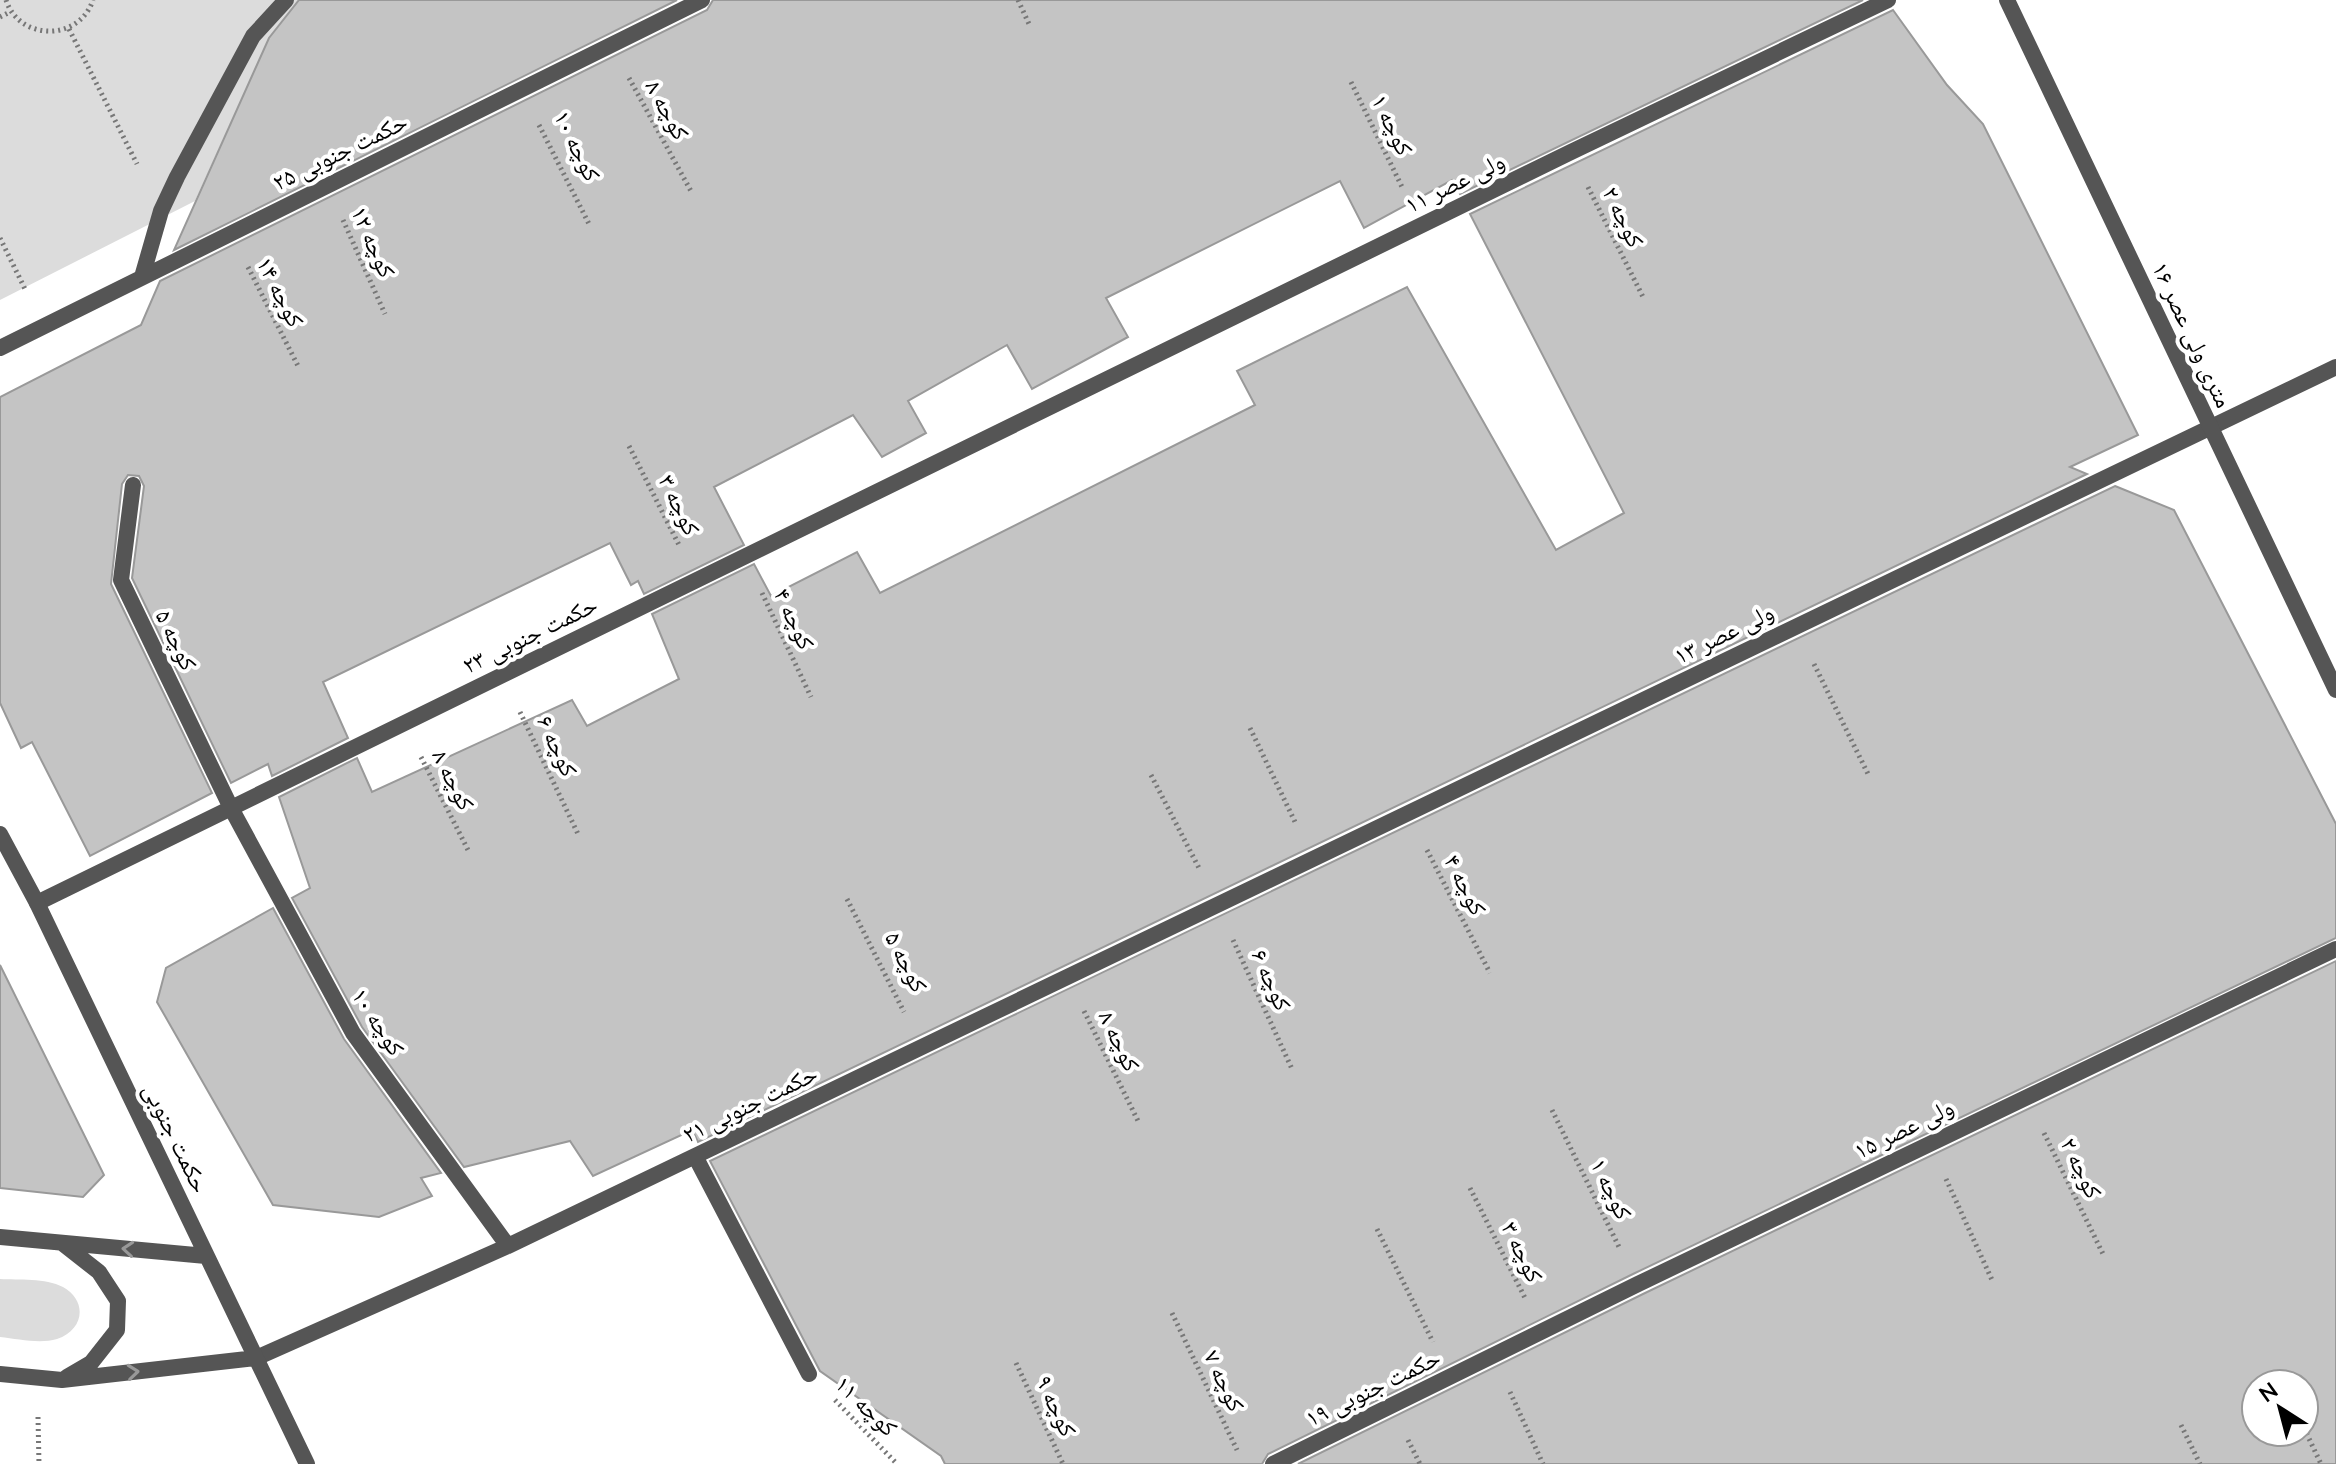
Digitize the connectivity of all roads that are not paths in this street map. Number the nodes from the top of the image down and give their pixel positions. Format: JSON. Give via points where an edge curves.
{"nodes":[{"id":1,"x":286,"y":0,"type":"edge"},
{"id":2,"x":702,"y":0,"type":"edge"},
{"id":3,"x":1888,"y":0,"type":"edge"},
{"id":4,"x":2007,"y":0,"type":"edge"},
{"id":5,"x":142,"y":277,"type":"junction"},
{"id":6,"x":0,"y":348,"type":"edge"},
{"id":7,"x":2336,"y":367,"type":"edge"},
{"id":8,"x":1044,"y":410,"type":"joint"},
{"id":9,"x":2210,"y":429,"type":"junction"},
{"id":10,"x":133,"y":485,"type":"dead end"},
{"id":11,"x":2336,"y":690,"type":"edge"},
{"id":12,"x":231,"y":808,"type":"junction"},
{"id":13,"x":0,"y":834,"type":"edge"},
{"id":14,"x":1261,"y":885,"type":"joint"},
{"id":15,"x":37,"y":903,"type":"junction"},
{"id":16,"x":2336,"y":949,"type":"edge"},
{"id":17,"x":695,"y":1156,"type":"junction"},
{"id":18,"x":0,"y":1237,"type":"edge"},
{"id":19,"x":61,"y":1243,"type":"junction"},
{"id":20,"x":508,"y":1246,"type":"junction"},
{"id":21,"x":206,"y":1256,"type":"junction"},
{"id":22,"x":1493,"y":1355,"type":"joint"},
{"id":23,"x":256,"y":1358,"type":"junction"},
{"id":24,"x":0,"y":1374,"type":"edge"},
{"id":25,"x":809,"y":1374,"type":"road end"},
{"id":26,"x":62,"y":1380,"type":"junction"},
{"id":27,"x":307,"y":1464,"type":"edge"},
{"id":28,"x":1273,"y":1464,"type":"edge"}],
"edges":[{"from":1,"to":5,"type":"street","via":[[253,36],[161,211]]},
{"from":2,"to":5,"type":"street","name":"حکمت جنوبی ۲۵"},
{"from":3,"to":8,"type":"street","name":"ولی عصر ۱۱"},
{"from":4,"to":9,"type":"street","name":"۱۶ متری ولی عصر"},
{"from":5,"to":6,"type":"street","name":"حکمت جنوبی ۲۵"},
{"from":7,"to":9,"type":"street","name":"ولی عصر ۱۳"},
{"from":8,"to":12,"type":"street","name":"حکمت جنوبی ۲۳"},
{"from":9,"to":11,"type":"street","name":"۱۶ متری ولی عصر"},
{"from":9,"to":14,"type":"street","name":"ولی عصر ۱۳"},
{"from":10,"to":12,"type":"street","name":"کوچه ۵","via":[[121,580]]},
{"from":12,"to":15,"type":"street","name":"حکمت جنوبی ۲۳"},
{"from":12,"to":20,"type":"street","name":"کوچه ۱۰","via":[[353,1033]]},
{"from":13,"to":15,"type":"street","name":"حکمت جنوبی"},
{"from":14,"to":17,"type":"street","name":"حکمت جنوبی ۲۱"},
{"from":15,"to":21,"type":"street","name":"حکمت جنوبی"},
{"from":16,"to":22,"type":"street","name":"ولی عصر ۱۵"},
{"from":17,"to":20,"type":"street","name":"حکمت جنوبی ۲۱"},
{"from":17,"to":25,"type":"street"},
{"from":18,"to":19,"type":"street"},
{"from":21,"to":19,"type":"street","one_way":true},
{"from":19,"to":26,"type":"street","via":[[99,1272],[118,1301],[117,1330],[91,1363]]},
{"from":20,"to":23,"type":"street","name":"حکمت جنوبی ۲۱"},
{"from":21,"to":23,"type":"street","name":"حکمت جنوبی"},
{"from":22,"to":28,"type":"street","name":"حکمت جنوبی ۱۹"},
{"from":26,"to":23,"type":"street","name":"حکمت جنوبی ۲۱","one_way":true},
{"from":23,"to":27,"type":"street","name":"حکمت جنوبی"},
{"from":24,"to":26,"type":"street","name":"حکمت جنوبی ۲۱"}]}
